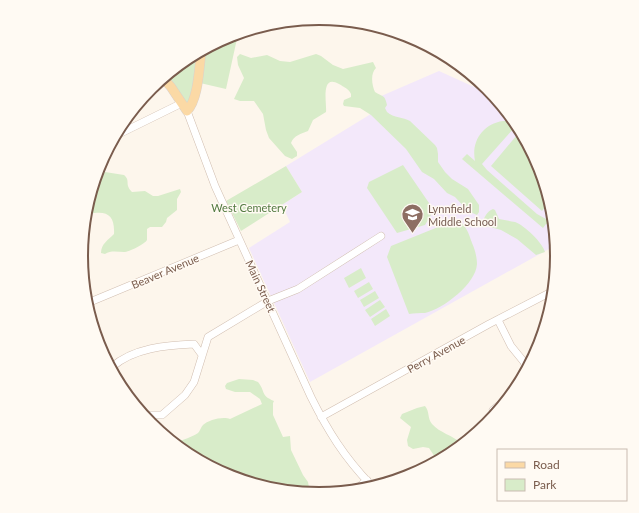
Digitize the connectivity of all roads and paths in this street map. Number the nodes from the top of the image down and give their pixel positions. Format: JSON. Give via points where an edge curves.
{"nodes":[{"id":1,"x":200,"y":58,"type":"edge"},
{"id":2,"x":166,"y":82,"type":"edge"},
{"id":3,"x":184,"y":107,"type":"junction"},
{"id":4,"x":125,"y":131,"type":"edge"},
{"id":5,"x":381,"y":236,"type":"dead end"},
{"id":6,"x":239,"y":240,"type":"junction"},
{"id":7,"x":548,"y":294,"type":"edge"},
{"id":8,"x":92,"y":301,"type":"edge"},
{"id":9,"x":268,"y":301,"type":"junction"},
{"id":10,"x":498,"y":320,"type":"junction"},
{"id":11,"x":208,"y":337,"type":"junction"},
{"id":12,"x":194,"y":344,"type":"junction"},
{"id":13,"x":202,"y":355,"type":"junction"},
{"id":14,"x":525,"y":364,"type":"edge"},
{"id":15,"x":115,"y":365,"type":"edge"},
{"id":16,"x":151,"y":415,"type":"edge"},
{"id":17,"x":321,"y":418,"type":"junction"},
{"id":18,"x":369,"y":482,"type":"edge"}],
"edges":[{"from":1,"to":3,"type":"main road","via":[[192,106]]},
{"from":2,"to":3,"type":"main road","name":"Main Street"},
{"from":3,"to":4,"type":"street"},
{"from":3,"to":6,"type":"street","name":"Main Street"},
{"from":5,"to":9,"type":"street","via":[[298,289]]},
{"from":6,"to":8,"type":"street","name":"Beaver Avenue"},
{"from":6,"to":9,"type":"street","name":"Main Street"},
{"from":7,"to":10,"type":"street","name":"Perry Avenue"},
{"from":9,"to":11,"type":"street"},
{"from":9,"to":17,"type":"street","name":"Main Street"},
{"from":10,"to":14,"type":"street","via":[[511,346]]},
{"from":10,"to":17,"type":"street","name":"Perry Avenue"},
{"from":11,"to":12,"type":"street"},
{"from":11,"to":13,"type":"street"},
{"from":12,"to":13,"type":"street"},
{"from":12,"to":15,"type":"street","via":[[152,348]]},
{"from":13,"to":16,"type":"street","via":[[194,382],[185,395],[162,415]]},
{"from":17,"to":18,"type":"street","name":"Main Street","via":[[338,446]]}]}
